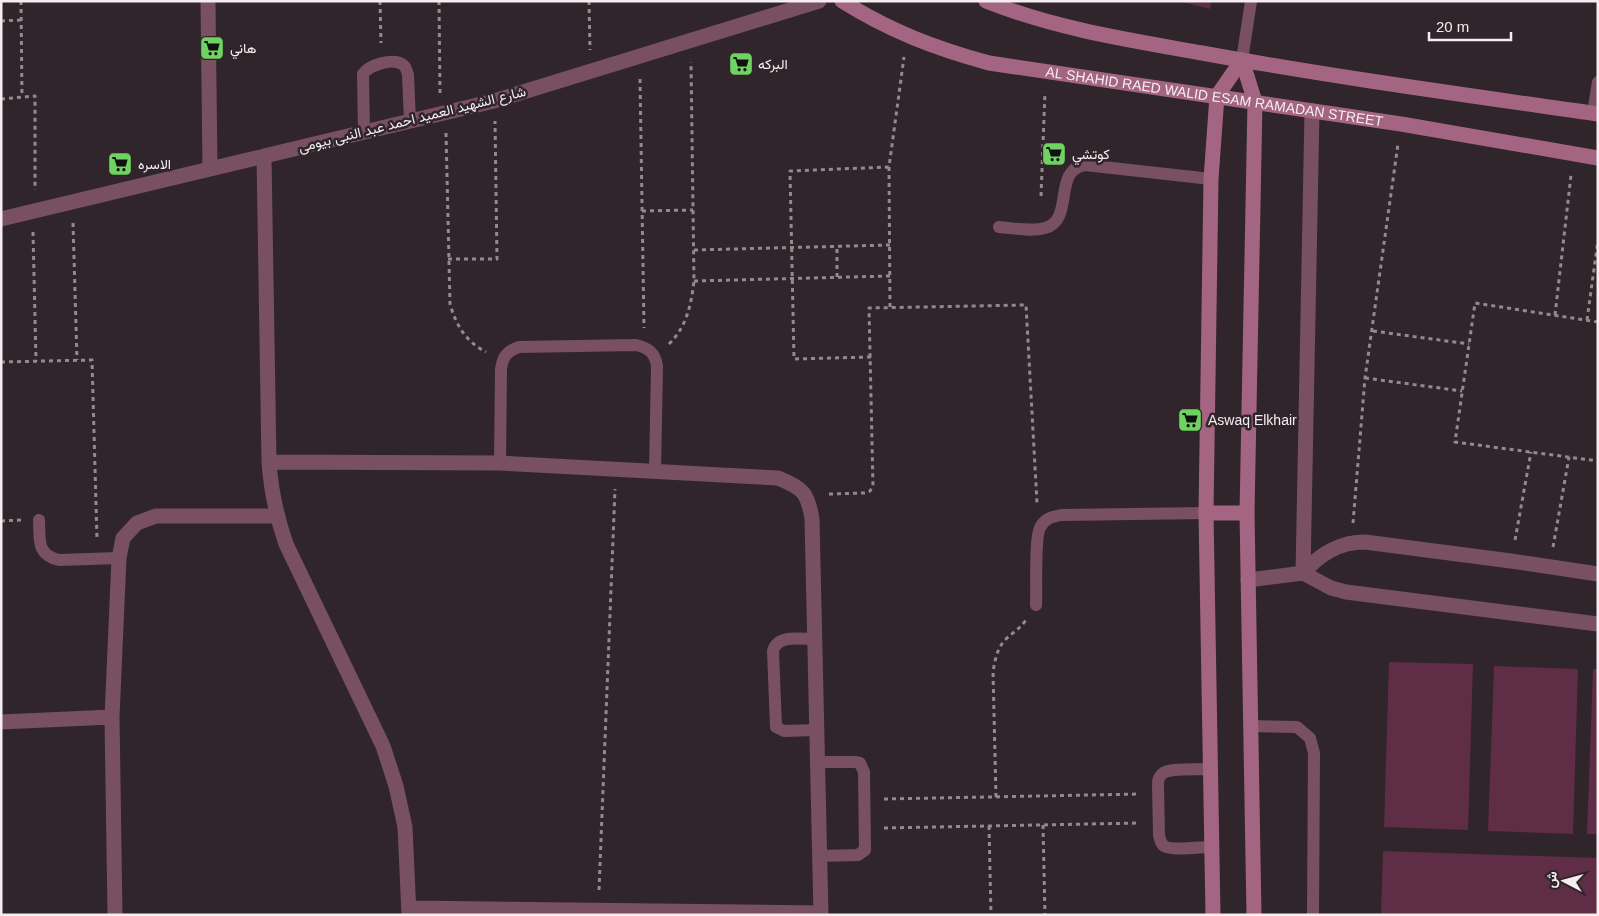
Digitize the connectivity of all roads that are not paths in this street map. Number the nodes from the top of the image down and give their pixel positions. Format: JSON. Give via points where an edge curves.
{"nodes":[{"id":1,"x":208,"y":1,"type":"edge"},
{"id":2,"x":819,"y":1,"type":"edge"},
{"id":3,"x":842,"y":1,"type":"edge"},
{"id":4,"x":986,"y":1,"type":"edge"},
{"id":5,"x":1251,"y":1,"type":"edge"},
{"id":6,"x":1242,"y":60,"type":"junction"},
{"id":7,"x":1598,"y":82,"type":"edge"},
{"id":8,"x":1218,"y":96,"type":"junction"},
{"id":9,"x":1255,"y":102,"type":"junction"},
{"id":10,"x":1312,"y":111,"type":"junction"},
{"id":11,"x":1595,"y":114,"type":"edge"},
{"id":12,"x":410,"y":121,"type":"junction"},
{"id":13,"x":364,"y":132,"type":"junction"},
{"id":14,"x":264,"y":156,"type":"junction"},
{"id":15,"x":1598,"y":158,"type":"edge"},
{"id":16,"x":210,"y":169,"type":"junction"},
{"id":17,"x":1212,"y":180,"type":"junction"},
{"id":18,"x":1,"y":219,"type":"edge"},
{"id":19,"x":999,"y":227,"type":"dead end"},
{"id":20,"x":269,"y":462,"type":"junction"},
{"id":21,"x":500,"y":463,"type":"junction"},
{"id":22,"x":655,"y":471,"type":"junction"},
{"id":23,"x":1206,"y":513,"type":"junction"},
{"id":24,"x":1247,"y":513,"type":"junction"},
{"id":25,"x":276,"y":516,"type":"junction"},
{"id":26,"x":40,"y":520,"type":"dead end"},
{"id":27,"x":119,"y":558,"type":"junction"},
{"id":28,"x":1303,"y":573,"type":"junction"},
{"id":29,"x":1598,"y":574,"type":"edge"},
{"id":30,"x":1248,"y":580,"type":"junction"},
{"id":31,"x":1036,"y":605,"type":"road end"},
{"id":32,"x":1598,"y":624,"type":"edge"},
{"id":33,"x":815,"y":639,"type":"junction"},
{"id":34,"x":112,"y":717,"type":"junction"},
{"id":35,"x":1,"y":722,"type":"edge"},
{"id":36,"x":1250,"y":726,"type":"junction"},
{"id":37,"x":817,"y":730,"type":"junction"},
{"id":38,"x":818,"y":762,"type":"junction"},
{"id":39,"x":1210,"y":769,"type":"junction"},
{"id":40,"x":1211,"y":847,"type":"junction"},
{"id":41,"x":820,"y":856,"type":"junction"},
{"id":42,"x":409,"y":911,"type":"edge"},
{"id":43,"x":821,"y":914,"type":"edge"},
{"id":44,"x":115,"y":915,"type":"edge"},
{"id":45,"x":1213,"y":915,"type":"edge"},
{"id":46,"x":1254,"y":915,"type":"edge"},
{"id":47,"x":1313,"y":915,"type":"edge"}],
"edges":[{"from":1,"to":16,"type":"street"},
{"from":2,"to":12,"type":"street","name":"شارع الشهيد العميد احمد عبد النبى بيومى","via":[[494,100]]},
{"from":3,"to":8,"type":"street","name":"AL SHAHID RAED WALID ESAM RAMADAN STREET","via":[[907,36],[947,52],[989,63]]},
{"from":4,"to":6,"type":"street","via":[[1049,23],[1095,34]]},
{"from":5,"to":6,"type":"lane"},
{"from":6,"to":8,"type":"street"},
{"from":6,"to":9,"type":"street"},
{"from":6,"to":11,"type":"street"},
{"from":7,"to":11,"type":"lane"},
{"from":8,"to":9,"type":"street","name":"AL SHAHID RAED WALID ESAM RAMADAN STREET"},
{"from":8,"to":17,"type":"street"},
{"from":9,"to":10,"type":"street","name":"AL SHAHID RAED WALID ESAM RAMADAN STREET"},
{"from":9,"to":24,"type":"street"},
{"from":10,"to":15,"type":"street","name":"AL SHAHID RAED WALID ESAM RAMADAN STREET"},
{"from":10,"to":28,"type":"street"},
{"from":12,"to":13,"type":"street","name":"شارع الشهيد العميد احمد عبد النبى بيومى"},
{"from":12,"to":13,"type":"lane","via":[[406,68],[395,62],[382,64],[367,68],[363,74]]},
{"from":13,"to":14,"type":"street","name":"شارع الشهيد العميد احمد عبد النبى بيومى"},
{"from":14,"to":16,"type":"street","name":"شارع الشهيد العميد احمد عبد النبى بيومى"},
{"from":14,"to":20,"type":"street"},
{"from":16,"to":18,"type":"street","name":"شارع الشهيد العميد احمد عبد النبى بيومى"},
{"from":17,"to":19,"type":"lane","via":[[1078,166],[1069,175],[1058,219],[1052,224],[1040,229]]},
{"from":17,"to":23,"type":"street"},
{"from":20,"to":21,"type":"street"},
{"from":20,"to":25,"type":"street"},
{"from":21,"to":22,"type":"street"},
{"from":21,"to":22,"type":"lane","via":[[501,369],[509,350],[519,347],[636,346],[644,347],[656,357]]},
{"from":22,"to":33,"type":"street","via":[[778,478],[796,485],[809,500],[812,519]]},
{"from":23,"to":24,"type":"street"},
{"from":23,"to":31,"type":"lane","via":[[1061,515],[1048,518],[1038,534]]},
{"from":23,"to":39,"type":"street"},
{"from":24,"to":30,"type":"street"},
{"from":25,"to":27,"type":"street","via":[[156,516],[137,523],[123,538]]},
{"from":25,"to":42,"type":"street","via":[[286,544],[383,746],[405,827]]},
{"from":26,"to":27,"type":"lane","via":[[40,544],[50,558]]},
{"from":27,"to":34,"type":"street"},
{"from":28,"to":29,"type":"street","via":[[1320,557],[1352,542],[1511,560]]},
{"from":28,"to":30,"type":"street"},
{"from":28,"to":32,"type":"street","via":[[1330,588],[1346,592]]},
{"from":30,"to":36,"type":"street"},
{"from":33,"to":37,"type":"street"},
{"from":33,"to":37,"type":"lane","via":[[778,642],[774,646],[774,660],[776,727],[784,731]]},
{"from":34,"to":35,"type":"street"},
{"from":34,"to":44,"type":"street"},
{"from":36,"to":46,"type":"street"},
{"from":36,"to":47,"type":"lane","via":[[1297,727],[1310,738],[1314,753]]},
{"from":37,"to":38,"type":"street"},
{"from":38,"to":41,"type":"street"},
{"from":38,"to":41,"type":"lane","via":[[860,763],[864,772],[865,800],[865,850],[862,854]]},
{"from":39,"to":40,"type":"street"},
{"from":39,"to":40,"type":"lane","via":[[1162,773],[1158,779],[1158,822],[1160,842],[1165,847]]},
{"from":40,"to":45,"type":"street"},
{"from":41,"to":43,"type":"street"},
{"from":42,"to":43,"type":"street"}]}
